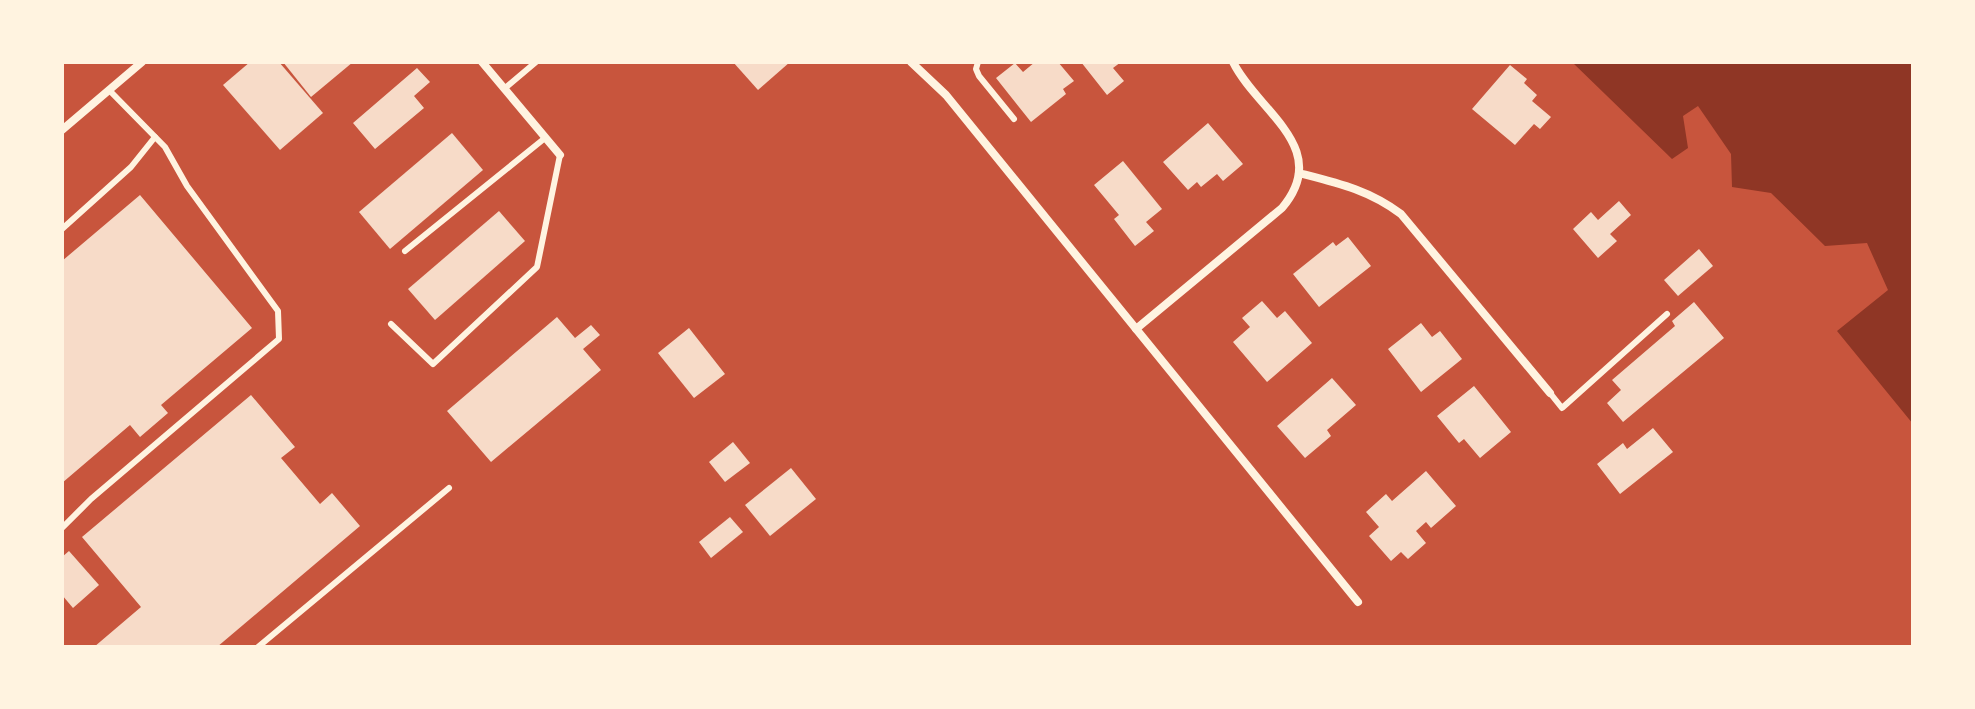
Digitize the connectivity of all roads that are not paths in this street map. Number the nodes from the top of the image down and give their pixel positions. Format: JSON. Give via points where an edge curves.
{"nodes":[{"id":1,"x":142,"y":62,"type":"edge"},
{"id":2,"x":482,"y":62,"type":"edge"},
{"id":3,"x":536,"y":62,"type":"edge"},
{"id":4,"x":911,"y":62,"type":"edge"},
{"id":5,"x":978,"y":62,"type":"edge"},
{"id":6,"x":1233,"y":62,"type":"edge"},
{"id":7,"x":504,"y":89,"type":"junction"},
{"id":8,"x":109,"y":90,"type":"junction"},
{"id":9,"x":1014,"y":119,"type":"dead end"},
{"id":10,"x":62,"y":130,"type":"edge"},
{"id":11,"x":155,"y":137,"type":"junction"},
{"id":12,"x":545,"y":138,"type":"junction"},
{"id":13,"x":560,"y":155,"type":"joint"},
{"id":14,"x":1299,"y":173,"type":"junction"},
{"id":15,"x":62,"y":229,"type":"edge"},
{"id":16,"x":405,"y":251,"type":"dead end"},
{"id":17,"x":1667,"y":314,"type":"dead end"},
{"id":18,"x":391,"y":324,"type":"dead end"},
{"id":19,"x":1136,"y":329,"type":"junction"},
{"id":20,"x":1550,"y":393,"type":"joint"},
{"id":21,"x":449,"y":488,"type":"dead end"},
{"id":22,"x":62,"y":528,"type":"edge"},
{"id":23,"x":1358,"y":602,"type":"dead end"},
{"id":24,"x":258,"y":647,"type":"edge"}],
"edges":[{"from":1,"to":8,"type":"street"},
{"from":2,"to":7,"type":"street"},
{"from":3,"to":7,"type":"lane"},
{"from":4,"to":19,"type":"street","via":[[946,95]]},
{"from":5,"to":9,"type":"lane","via":[[979,76]]},
{"from":6,"to":14,"type":"street","via":[[1294,142]]},
{"from":7,"to":12,"type":"street"},
{"from":8,"to":10,"type":"street"},
{"from":8,"to":11,"type":"lane"},
{"from":11,"to":15,"type":"lane","via":[[131,167]]},
{"from":11,"to":22,"type":"lane","via":[[278,311],[279,339]]},
{"from":12,"to":13,"type":"street"},
{"from":12,"to":16,"type":"lane"},
{"from":13,"to":18,"type":"lane","via":[[537,267],[433,364]]},
{"from":14,"to":19,"type":"street","via":[[1282,208]]},
{"from":14,"to":20,"type":"street","via":[[1358,188],[1401,214]]},
{"from":17,"to":20,"type":"lane","via":[[1562,408]]},
{"from":19,"to":23,"type":"street"},
{"from":21,"to":24,"type":"lane"}]}
